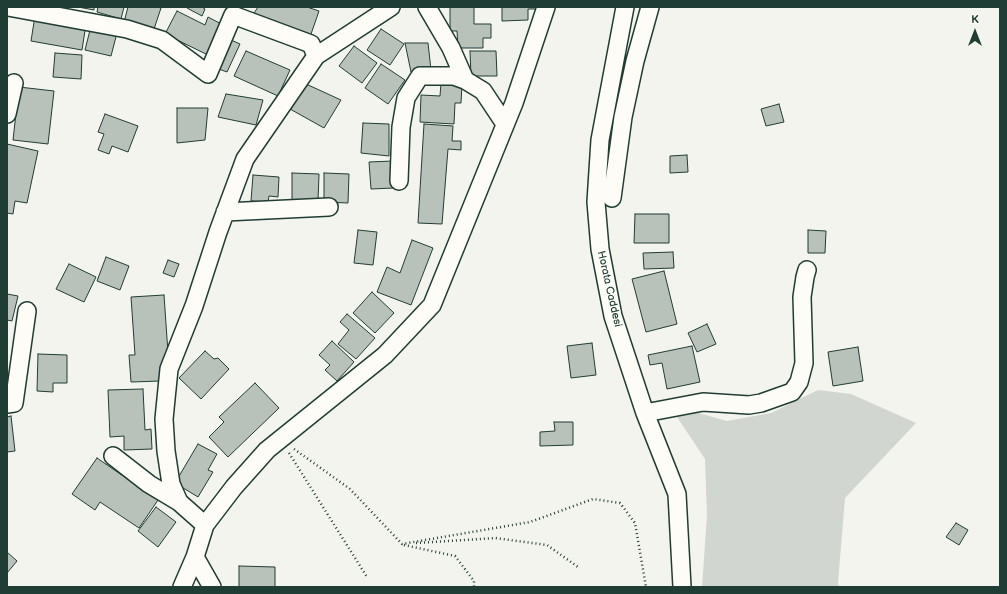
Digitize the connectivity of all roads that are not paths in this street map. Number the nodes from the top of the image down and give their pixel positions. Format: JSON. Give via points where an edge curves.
{"nodes":[{"id":1,"x":8,"y":7,"type":"edge"},
{"id":2,"x":391,"y":7,"type":"edge"},
{"id":3,"x":427,"y":7,"type":"edge"},
{"id":4,"x":546,"y":7,"type":"edge"},
{"id":5,"x":625,"y":7,"type":"edge"},
{"id":6,"x":650,"y":7,"type":"edge"},
{"id":7,"x":237,"y":11,"type":"edge"},
{"id":8,"x":316,"y":56,"type":"junction"},
{"id":9,"x":465,"y":80,"type":"junction"},
{"id":10,"x":14,"y":83,"type":"dead end"},
{"id":11,"x":7,"y":114,"type":"edge"},
{"id":12,"x":505,"y":124,"type":"junction"},
{"id":13,"x":399,"y":181,"type":"dead end"},
{"id":14,"x":612,"y":198,"type":"dead end"},
{"id":15,"x":329,"y":207,"type":"dead end"},
{"id":16,"x":226,"y":212,"type":"junction"},
{"id":17,"x":807,"y":270,"type":"dead end"},
{"id":18,"x":27,"y":311,"type":"dead end"},
{"id":19,"x":7,"y":404,"type":"edge"},
{"id":20,"x":645,"y":413,"type":"junction"},
{"id":21,"x":113,"y":456,"type":"dead end"},
{"id":22,"x":178,"y":502,"type":"junction"},
{"id":23,"x":205,"y":525,"type":"junction"},
{"id":24,"x":195,"y":557,"type":"junction"},
{"id":25,"x":182,"y":587,"type":"edge"},
{"id":26,"x":212,"y":587,"type":"edge"},
{"id":27,"x":682,"y":587,"type":"edge"}],
"edges":[{"from":1,"to":7,"type":"street","via":[[127,29],[162,40],[208,74]]},
{"from":2,"to":8,"type":"street"},
{"from":3,"to":9,"type":"street","via":[[451,48]]},
{"from":4,"to":12,"type":"street"},
{"from":5,"to":20,"type":"street","name":"Horata Caddesi","via":[[600,140],[596,202],[600,249],[613,316]]},
{"from":6,"to":14,"type":"street","via":[[623,117]]},
{"from":7,"to":8,"type":"street","via":[[311,44]]},
{"from":8,"to":16,"type":"street","via":[[245,159]]},
{"from":9,"to":12,"type":"street","via":[[483,91]]},
{"from":9,"to":13,"type":"street","via":[[454,76],[420,76],[406,98],[401,127]]},
{"from":10,"to":11,"type":"street"},
{"from":12,"to":23,"type":"street","via":[[432,305],[385,355],[267,450]]},
{"from":15,"to":16,"type":"street"},
{"from":16,"to":22,"type":"street","via":[[169,369],[164,419],[166,451],[171,484]]},
{"from":17,"to":20,"type":"street","via":[[802,297],[804,363],[799,382],[792,392],[749,406],[704,402]]},
{"from":18,"to":19,"type":"street","via":[[14,403]]},
{"from":20,"to":27,"type":"street","name":"Horata Caddesi","via":[[677,494]]},
{"from":21,"to":22,"type":"street","via":[[149,484]]},
{"from":22,"to":23,"type":"street"},
{"from":23,"to":24,"type":"street"},
{"from":24,"to":25,"type":"street"},
{"from":24,"to":26,"type":"street"}]}
